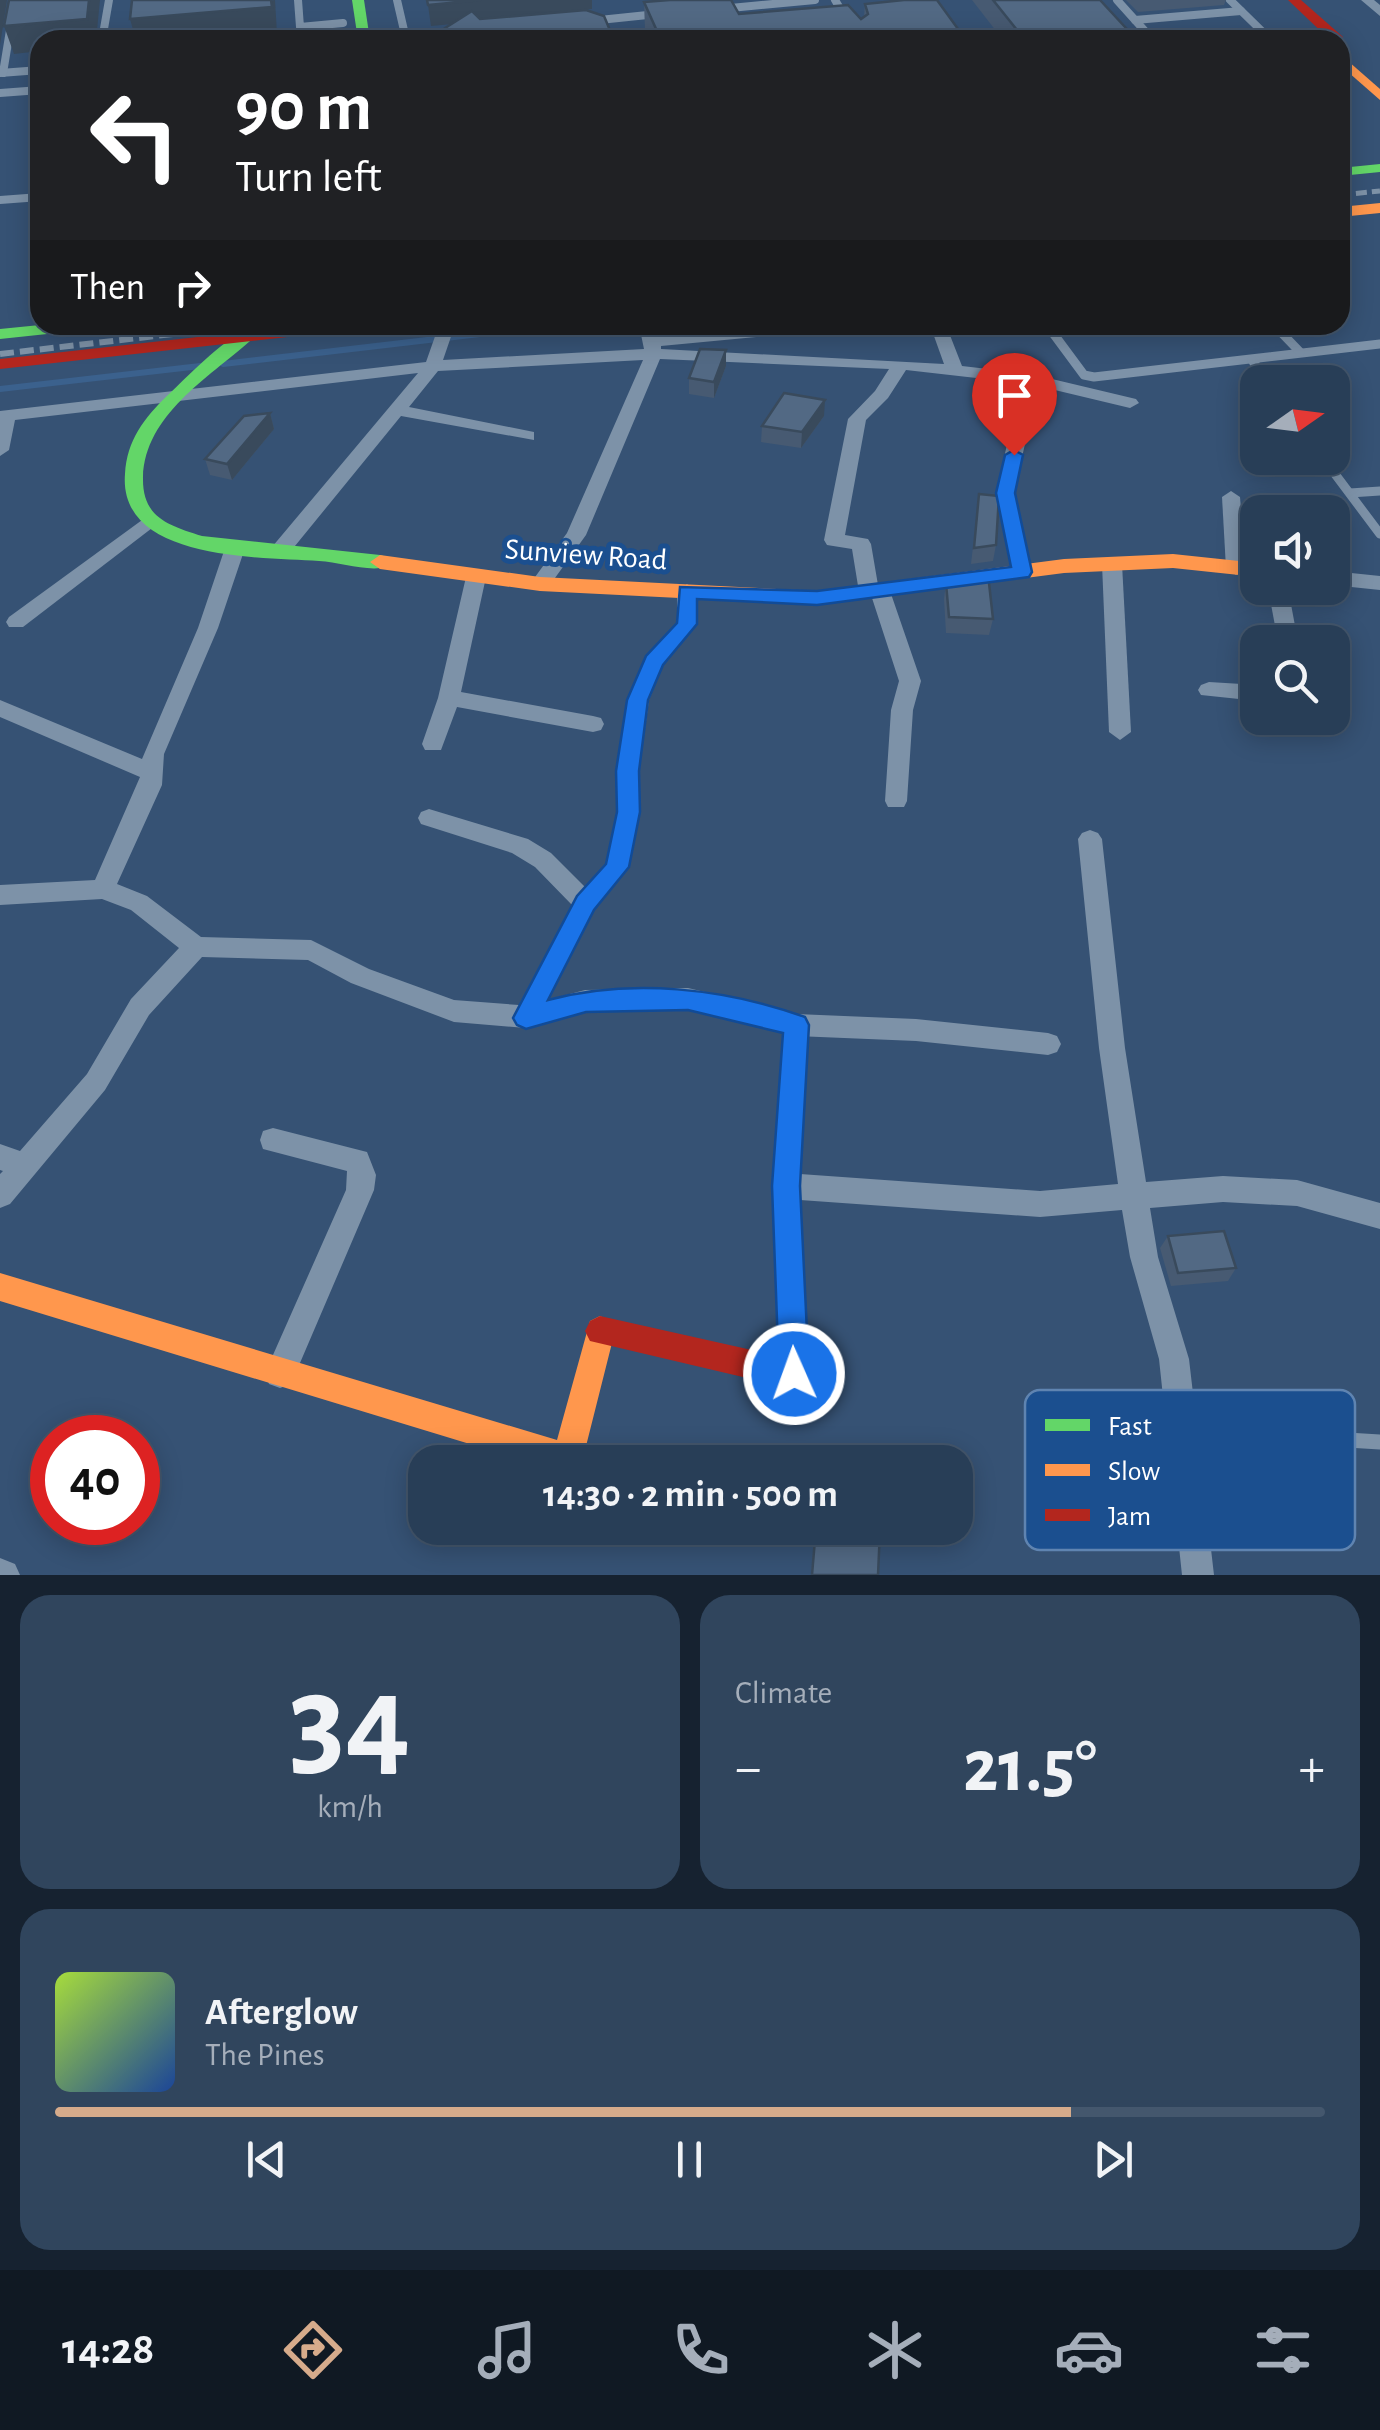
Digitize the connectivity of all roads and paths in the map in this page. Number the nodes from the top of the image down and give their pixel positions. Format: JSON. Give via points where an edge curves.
{"nodes":[{"id":1,"x":16,"y":0,"type":"edge"},
{"id":2,"x":109,"y":0,"type":"edge"},
{"id":3,"x":298,"y":0,"type":"edge"},
{"id":4,"x":358,"y":0,"type":"edge"},
{"id":5,"x":398,"y":0,"type":"edge"},
{"id":6,"x":642,"y":0,"type":"edge"},
{"id":7,"x":815,"y":0,"type":"edge"},
{"id":8,"x":836,"y":0,"type":"edge"},
{"id":9,"x":1117,"y":0,"type":"edge"},
{"id":10,"x":1230,"y":0,"type":"edge"},
{"id":11,"x":1278,"y":0,"type":"edge"},
{"id":12,"x":1294,"y":0,"type":"edge"},
{"id":13,"x":1367,"y":0,"type":"edge"},
{"id":14,"x":704,"y":10,"type":"edge"},
{"id":15,"x":1241,"y":11,"type":"junction"},
{"id":16,"x":1380,"y":12,"type":"edge"},
{"id":17,"x":667,"y":13,"type":"edge"},
{"id":18,"x":648,"y":15,"type":"junction"},
{"id":19,"x":1135,"y":20,"type":"junction"},
{"id":20,"x":343,"y":21,"type":"edge"},
{"id":21,"x":574,"y":22,"type":"edge"},
{"id":22,"x":104,"y":30,"type":"edge"},
{"id":23,"x":362,"y":30,"type":"edge"},
{"id":24,"x":404,"y":30,"type":"edge"},
{"id":25,"x":853,"y":30,"type":"edge"},
{"id":26,"x":1144,"y":30,"type":"edge"},
{"id":27,"x":1261,"y":30,"type":"edge"},
{"id":28,"x":1314,"y":30,"type":"edge"},
{"id":29,"x":1321,"y":30,"type":"edge"},
{"id":30,"x":1350,"y":62,"type":"edge"},
{"id":31,"x":30,"y":71,"type":"edge"},
{"id":32,"x":1,"y":73,"type":"edge"},
{"id":33,"x":30,"y":91,"type":"edge"},
{"id":34,"x":0,"y":93,"type":"edge"},
{"id":35,"x":1380,"y":96,"type":"edge"},
{"id":36,"x":1380,"y":168,"type":"edge"},
{"id":37,"x":1350,"y":171,"type":"edge"},
{"id":38,"x":1380,"y":185,"type":"edge"},
{"id":39,"x":30,"y":197,"type":"edge"},
{"id":40,"x":0,"y":200,"type":"edge"},
{"id":41,"x":1350,"y":200,"type":"edge"},
{"id":42,"x":1350,"y":205,"type":"edge"},
{"id":43,"x":1350,"y":208,"type":"edge"},
{"id":44,"x":1380,"y":208,"type":"edge"},
{"id":45,"x":1380,"y":221,"type":"edge"},
{"id":46,"x":30,"y":331,"type":"edge"},
{"id":47,"x":0,"y":334,"type":"edge"},
{"id":48,"x":262,"y":335,"type":"edge"},
{"id":49,"x":444,"y":335,"type":"edge"},
{"id":50,"x":710,"y":335,"type":"edge"},
{"id":51,"x":942,"y":335,"type":"edge"},
{"id":52,"x":1056,"y":335,"type":"edge"},
{"id":53,"x":1284,"y":335,"type":"edge"},
{"id":54,"x":244,"y":337,"type":"junction"},
{"id":55,"x":650,"y":340,"type":"edge"},
{"id":56,"x":1380,"y":344,"type":"edge"},
{"id":57,"x":1300,"y":352,"type":"junction"},
{"id":58,"x":1252,"y":360,"type":"junction"},
{"id":59,"x":0,"y":364,"type":"edge"},
{"id":60,"x":902,"y":364,"type":"junction"},
{"id":61,"x":1256,"y":365,"type":"edge"},
{"id":62,"x":433,"y":366,"type":"junction"},
{"id":63,"x":955,"y":370,"type":"junction"},
{"id":64,"x":1031,"y":380,"type":"junction"},
{"id":65,"x":181,"y":394,"type":"junction"},
{"id":66,"x":1130,"y":403,"type":"dead end"},
{"id":67,"x":398,"y":410,"type":"junction"},
{"id":68,"x":4,"y":416,"type":"edge"},
{"id":69,"x":528,"y":436,"type":"dead end"},
{"id":70,"x":0,"y":450,"type":"edge"},
{"id":71,"x":1336,"y":475,"type":"edge"},
{"id":72,"x":1380,"y":491,"type":"edge"},
{"id":73,"x":1350,"y":494,"type":"junction"},
{"id":74,"x":1231,"y":498,"type":"dead end"},
{"id":75,"x":149,"y":521,"type":"junction"},
{"id":76,"x":1380,"y":534,"type":"edge"},
{"id":77,"x":1240,"y":538,"type":"edge"},
{"id":78,"x":234,"y":551,"type":"junction"},
{"id":79,"x":279,"y":552,"type":"junction"},
{"id":80,"x":1112,"y":564,"type":"junction"},
{"id":81,"x":1240,"y":568,"type":"edge"},
{"id":82,"x":1022,"y":572,"type":"junction"},
{"id":83,"x":476,"y":576,"type":"junction"},
{"id":84,"x":1350,"y":580,"type":"edge"},
{"id":85,"x":1380,"y":583,"type":"edge"},
{"id":86,"x":540,"y":584,"type":"junction"},
{"id":87,"x":687,"y":592,"type":"junction"},
{"id":88,"x":874,"y":592,"type":"junction"},
{"id":89,"x":16,"y":622,"type":"dead end"},
{"id":90,"x":1209,"y":690,"type":"dead end"},
{"id":91,"x":1240,"y":692,"type":"edge"},
{"id":92,"x":449,"y":698,"type":"junction"},
{"id":93,"x":0,"y":708,"type":"edge"},
{"id":94,"x":593,"y":724,"type":"dead end"},
{"id":95,"x":1120,"y":732,"type":"dead end"},
{"id":96,"x":433,"y":744,"type":"dead end"},
{"id":97,"x":153,"y":773,"type":"junction"},
{"id":98,"x":896,"y":801,"type":"dead end"},
{"id":99,"x":428,"y":818,"type":"dead end"},
{"id":100,"x":1090,"y":839,"type":"dead end"},
{"id":101,"x":103,"y":889,"type":"junction"},
{"id":102,"x":0,"y":895,"type":"edge"},
{"id":103,"x":585,"y":903,"type":"junction"},
{"id":104,"x":196,"y":947,"type":"junction"},
{"id":105,"x":526,"y":1018,"type":"junction"},
{"id":106,"x":796,"y":1025,"type":"junction"},
{"id":107,"x":1048,"y":1044,"type":"dead end"},
{"id":108,"x":273,"y":1140,"type":"dead end"},
{"id":109,"x":12,"y":1162,"type":"edge"},
{"id":110,"x":786,"y":1186,"type":"junction"},
{"id":111,"x":0,"y":1195,"type":"edge"},
{"id":112,"x":1134,"y":1198,"type":"junction"},
{"id":113,"x":1380,"y":1216,"type":"edge"},
{"id":114,"x":0,"y":1287,"type":"edge"},
{"id":115,"x":280,"y":1373,"type":"junction"},
{"id":116,"x":1177,"y":1390,"type":"edge"},
{"id":117,"x":1355,"y":1440,"type":"edge"},
{"id":118,"x":1380,"y":1442,"type":"edge"},
{"id":119,"x":1195,"y":1550,"type":"edge"},
{"id":120,"x":1198,"y":1575,"type":"edge"}],
"edges":[{"from":1,"to":32,"type":"lane"},
{"from":2,"to":22,"type":"lane"},
{"from":3,"to":20,"type":"lane","via":[[300,27]]},
{"from":4,"to":23,"type":"street"},
{"from":5,"to":24,"type":"lane"},
{"from":6,"to":18,"type":"lane"},
{"from":7,"to":14,"type":"lane"},
{"from":8,"to":25,"type":"lane"},
{"from":9,"to":19,"type":"lane"},
{"from":10,"to":15,"type":"lane"},
{"from":11,"to":28,"type":"street"},
{"from":12,"to":29,"type":"street"},
{"from":13,"to":16,"type":"street"},
{"from":15,"to":19,"type":"lane"},
{"from":15,"to":27,"type":"lane"},
{"from":17,"to":18,"type":"lane"},
{"from":18,"to":21,"type":"lane"},
{"from":19,"to":26,"type":"lane"},
{"from":30,"to":35,"type":"street"},
{"from":31,"to":32,"type":"lane"},
{"from":33,"to":34,"type":"lane"},
{"from":36,"to":37,"type":"street"},
{"from":38,"to":41,"type":"street"},
{"from":39,"to":40,"type":"lane"},
{"from":42,"to":44,"type":"street"},
{"from":43,"to":45,"type":"street"},
{"from":46,"to":47,"type":"street"},
{"from":48,"to":54,"type":"street"},
{"from":49,"to":62,"type":"street"},
{"from":50,"to":55,"type":"street"},
{"from":51,"to":63,"type":"street"},
{"from":52,"to":58,"type":"lane","via":[[1088,376]]},
{"from":53,"to":57,"type":"lane"},
{"from":54,"to":59,"type":"street"},
{"from":54,"to":65,"type":"street"},
{"from":55,"to":60,"type":"street"},
{"from":55,"to":62,"type":"street"},
{"from":55,"to":86,"type":"street","via":[[576,534]]},
{"from":56,"to":57,"type":"lane"},
{"from":57,"to":58,"type":"lane"},
{"from":58,"to":61,"type":"lane"},
{"from":60,"to":63,"type":"street"},
{"from":60,"to":88,"type":"street","via":[[857,418],[834,540],[860,544]]},
{"from":62,"to":65,"type":"street"},
{"from":62,"to":67,"type":"street"},
{"from":63,"to":64,"type":"street"},
{"from":64,"to":66,"type":"street"},
{"from":64,"to":82,"type":"street","via":[[1005,493]]},
{"from":65,"to":68,"type":"street"},
{"from":65,"to":75,"type":"street","via":[[145,430],[132,478],[133,500]]},
{"from":67,"to":69,"type":"street"},
{"from":67,"to":79,"type":"street"},
{"from":68,"to":70,"type":"street"},
{"from":71,"to":73,"type":"lane"},
{"from":72,"to":73,"type":"lane"},
{"from":73,"to":76,"type":"lane"},
{"from":74,"to":77,"type":"street"},
{"from":75,"to":78,"type":"street","name":"Sunview Road"},
{"from":75,"to":89,"type":"street"},
{"from":78,"to":79,"type":"street","name":"Sunview Road"},
{"from":78,"to":97,"type":"street","via":[[153,754]]},
{"from":79,"to":83,"type":"street","name":"Sunview Road"},
{"from":80,"to":81,"type":"street","name":"Sunview Road"},
{"from":80,"to":82,"type":"street","name":"Sunview Road"},
{"from":80,"to":95,"type":"street"},
{"from":82,"to":88,"type":"street","name":"Sunview Road"},
{"from":83,"to":86,"type":"street","name":"Sunview Road"},
{"from":83,"to":92,"type":"street"},
{"from":84,"to":85,"type":"street"},
{"from":86,"to":87,"type":"street","name":"Sunview Road"},
{"from":87,"to":88,"type":"street","name":"Sunview Road","via":[[817,598]]},
{"from":87,"to":103,"type":"street","via":[[687,624],[654,661],[638,700],[617,867]]},
{"from":88,"to":98,"type":"street","via":[[910,681]]},
{"from":90,"to":91,"type":"street"},
{"from":92,"to":94,"type":"street"},
{"from":92,"to":96,"type":"street"},
{"from":93,"to":97,"type":"street"},
{"from":97,"to":101,"type":"street"},
{"from":99,"to":103,"type":"street","via":[[520,846]]},
{"from":100,"to":112,"type":"street"},
{"from":101,"to":102,"type":"street"},
{"from":101,"to":104,"type":"street","via":[[138,903]]},
{"from":103,"to":105,"type":"street"},
{"from":104,"to":105,"type":"street","via":[[310,950],[454,1011]]},
{"from":104,"to":109,"type":"street","via":[[140,1007],[96,1082]]},
{"from":105,"to":106,"type":"street","via":[[586,1001],[688,1000]]},
{"from":106,"to":107,"type":"street"},
{"from":106,"to":110,"type":"street"},
{"from":108,"to":115,"type":"street","via":[[357,1161],[362,1174]]},
{"from":109,"to":111,"type":"street"},
{"from":110,"to":112,"type":"street","via":[[1040,1204]]},
{"from":110,"to":115,"type":"street","via":[[794,1374],[598,1330],[568,1459]]},
{"from":112,"to":113,"type":"street","via":[[1223,1189],[1297,1193]]},
{"from":112,"to":116,"type":"street"},
{"from":114,"to":115,"type":"street"},
{"from":117,"to":118,"type":"lane"},
{"from":119,"to":120,"type":"street"}]}
